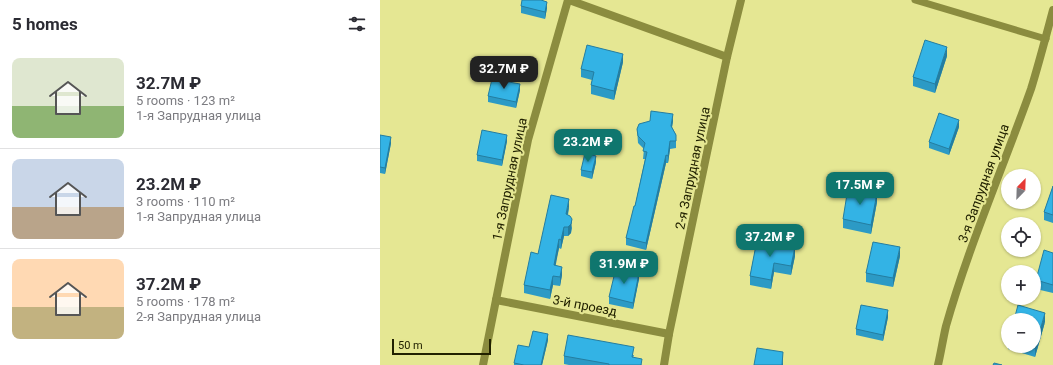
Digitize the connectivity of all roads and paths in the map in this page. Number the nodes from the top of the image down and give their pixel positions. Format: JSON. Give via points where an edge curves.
{"nodes":[{"id":1,"x":569,"y":0,"type":"edge"},
{"id":2,"x":741,"y":0,"type":"edge"},
{"id":3,"x":915,"y":0,"type":"edge"},
{"id":4,"x":1053,"y":10,"type":"edge"},
{"id":5,"x":1046,"y":39,"type":"junction"},
{"id":6,"x":727,"y":57,"type":"junction"},
{"id":7,"x":496,"y":300,"type":"junction"},
{"id":8,"x":669,"y":334,"type":"junction"},
{"id":9,"x":483,"y":365,"type":"edge"},
{"id":10,"x":664,"y":365,"type":"edge"},
{"id":11,"x":938,"y":365,"type":"edge"}],
"edges":[{"from":1,"to":6,"type":"street"},
{"from":1,"to":7,"type":"street","name":"1-я Запрудная улица","via":[[528,140]]},
{"from":2,"to":6,"type":"street","name":"2-я Запрудная улица"},
{"from":3,"to":5,"type":"lane"},
{"from":4,"to":5,"type":"street","name":"3-я Запрудная улица"},
{"from":5,"to":11,"type":"street","name":"3-я Запрудная улица","via":[[969,257],[946,328]]},
{"from":6,"to":8,"type":"street","name":"2-я Запрудная улица"},
{"from":7,"to":8,"type":"street","name":"3-й проезд"},
{"from":7,"to":9,"type":"street","name":"1-я Запрудная улица"},
{"from":8,"to":10,"type":"street","name":"2-я Запрудная улица"}]}
